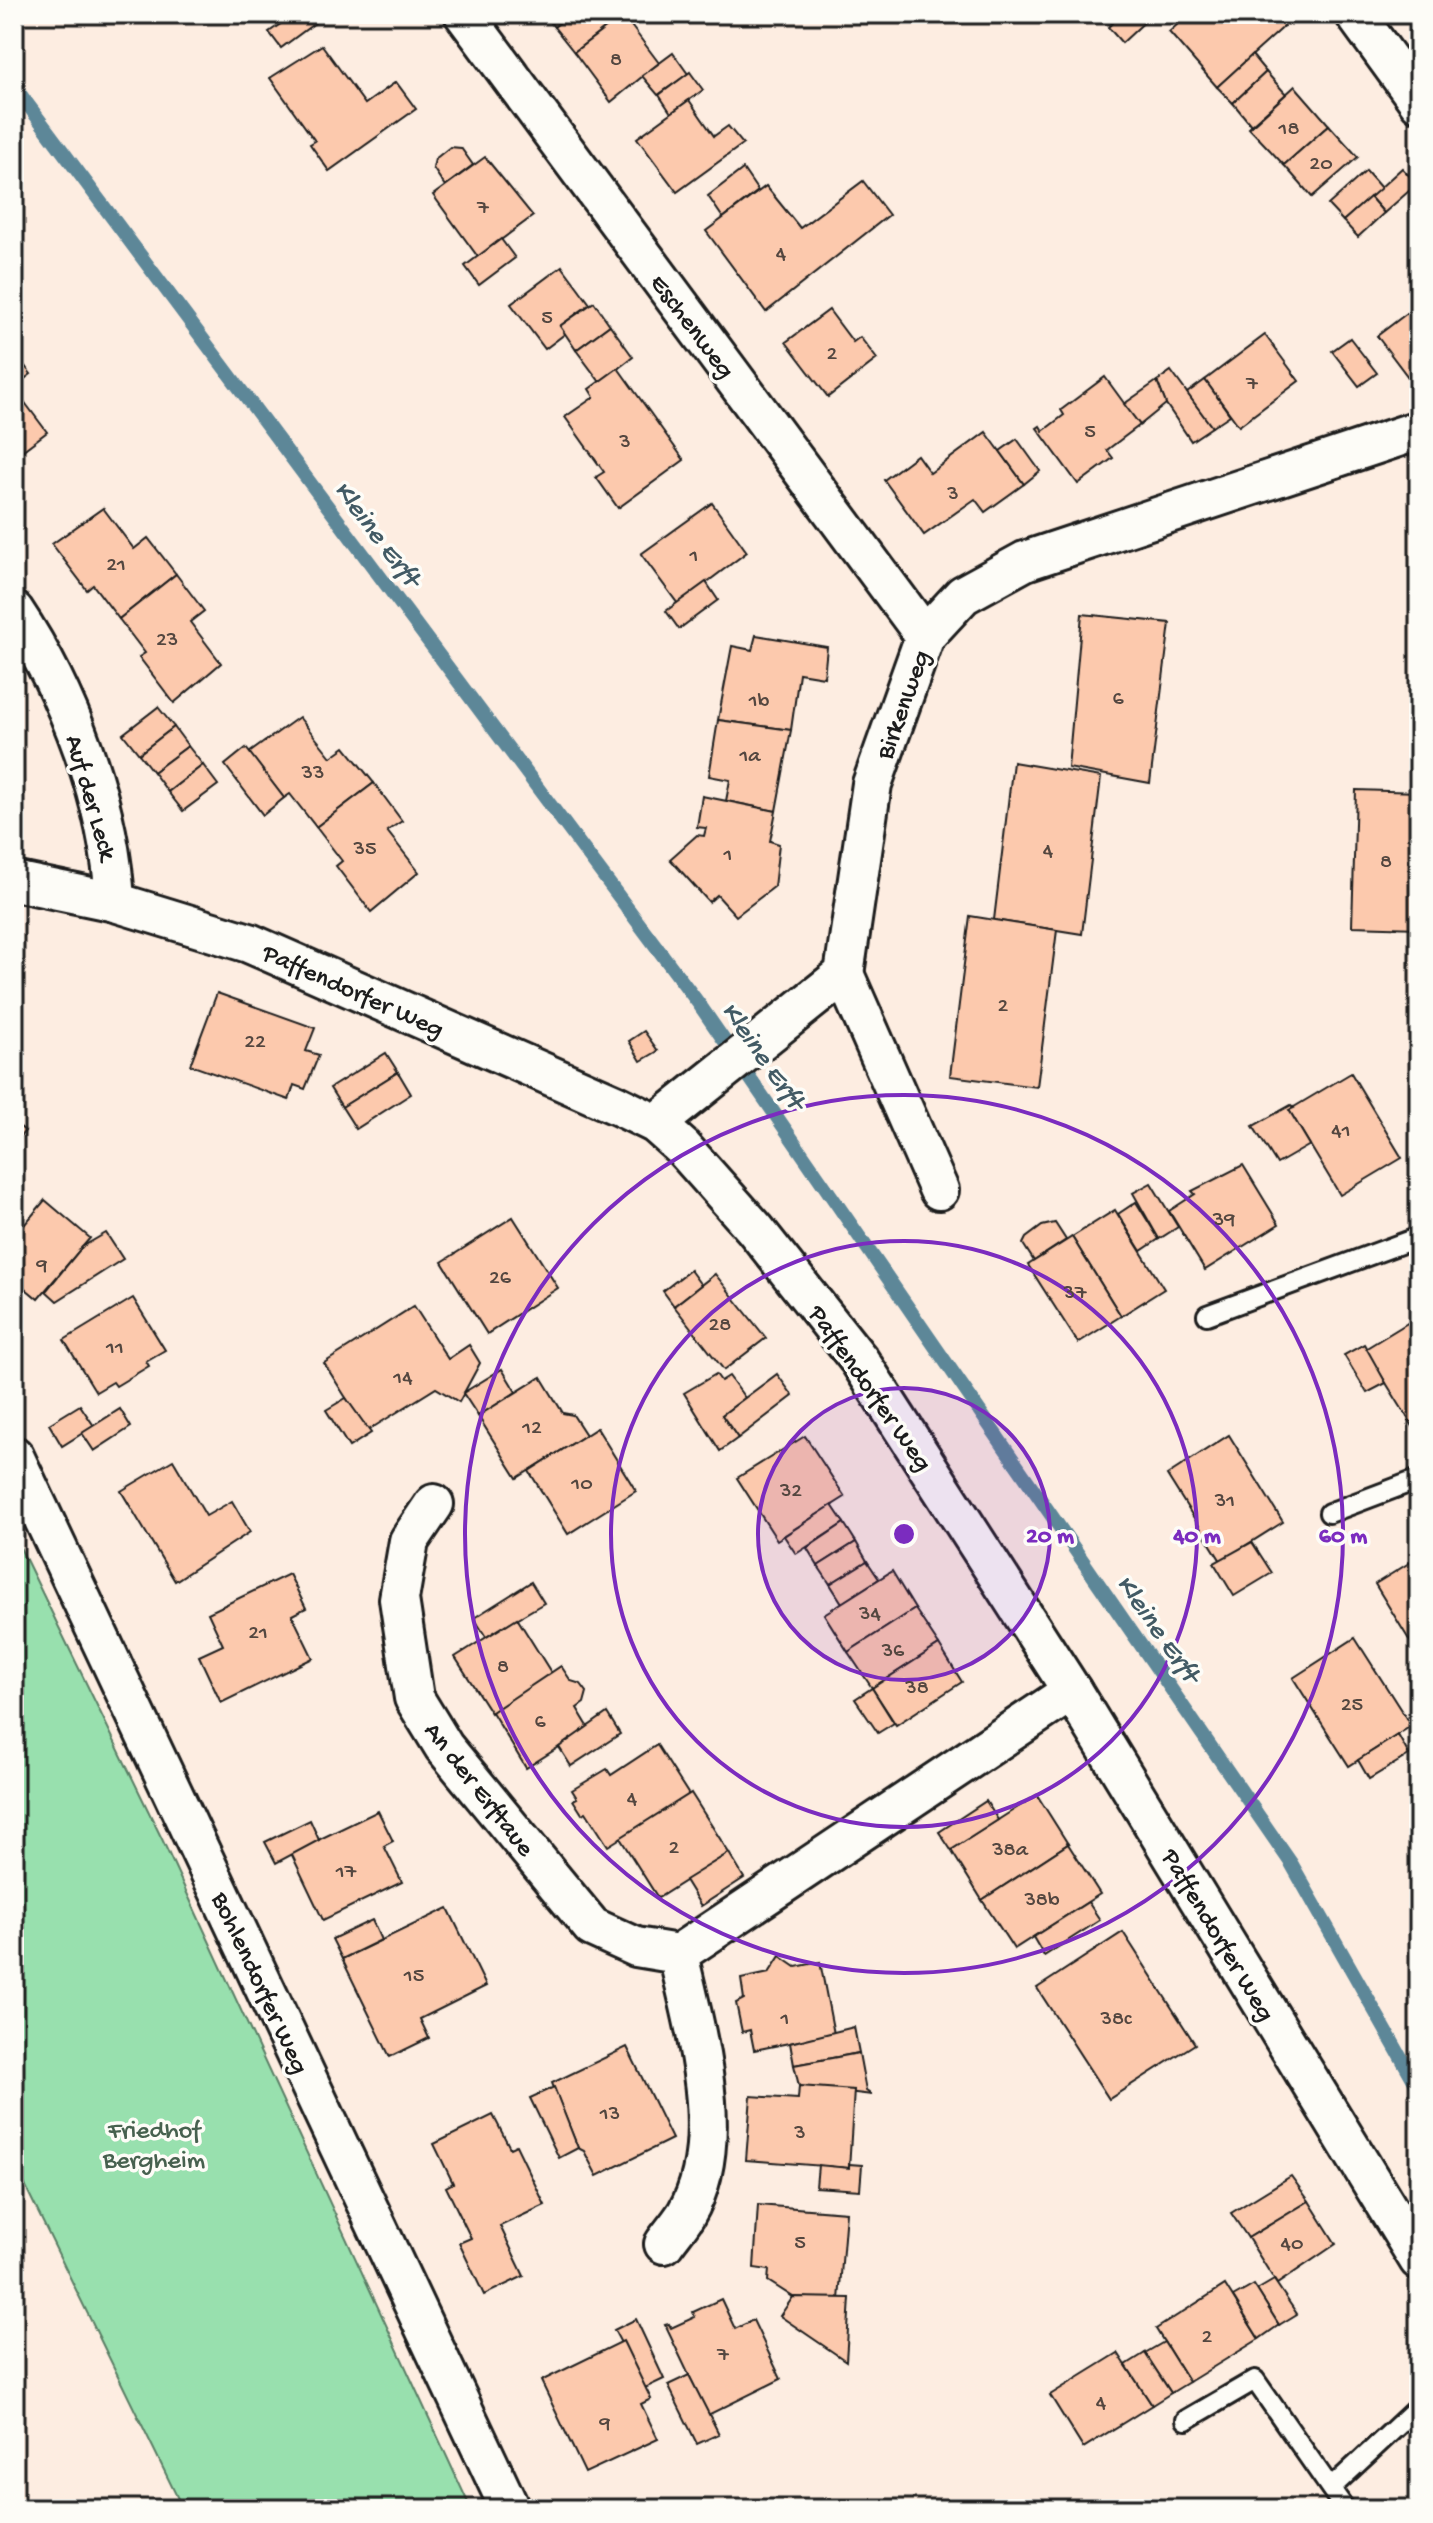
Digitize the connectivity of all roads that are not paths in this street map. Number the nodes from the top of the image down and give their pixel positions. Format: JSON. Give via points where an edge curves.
{"nodes":[{"id":1,"x":464,"y":14,"type":"edge"},
{"id":2,"x":1355,"y":14,"type":"edge"},
{"id":3,"x":1419,"y":102,"type":"edge"},
{"id":4,"x":1419,"y":430,"type":"edge"},
{"id":5,"x":14,"y":611,"type":"edge"},
{"id":6,"x":925,"y":636,"type":"junction"},
{"id":7,"x":14,"y":881,"type":"edge"},
{"id":8,"x":115,"y":902,"type":"junction"},
{"id":9,"x":844,"y":974,"type":"junction"},
{"id":10,"x":656,"y":1124,"type":"junction"},
{"id":11,"x":939,"y":1190,"type":"dead end"},
{"id":12,"x":1419,"y":1237,"type":"edge"},
{"id":13,"x":1207,"y":1315,"type":"dead end"},
{"id":14,"x":14,"y":1456,"type":"edge"},
{"id":15,"x":1419,"y":1479,"type":"edge"},
{"id":16,"x":434,"y":1504,"type":"dead end"},
{"id":17,"x":1329,"y":1513,"type":"dead end"},
{"id":18,"x":1072,"y":1691,"type":"junction"},
{"id":19,"x":678,"y":1954,"type":"junction"},
{"id":20,"x":664,"y":2244,"type":"dead end"},
{"id":21,"x":1419,"y":2260,"type":"edge"},
{"id":22,"x":1419,"y":2406,"type":"edge"},
{"id":23,"x":1186,"y":2420,"type":"dead end"},
{"id":24,"x":1331,"y":2488,"type":"junction"},
{"id":25,"x":510,"y":2509,"type":"edge"},
{"id":26,"x":1345,"y":2509,"type":"edge"}],
"edges":[{"from":1,"to":6,"type":"street","name":"Eschenweg"},
{"from":2,"to":3,"type":"street"},
{"from":4,"to":6,"type":"street","name":"Birkenweg","via":[[1025,561],[963,595]]},
{"from":5,"to":8,"type":"street","name":"Auf der Leck","via":[[85,750],[113,854]]},
{"from":6,"to":9,"type":"street","name":"Birkenweg","via":[[872,784]]},
{"from":7,"to":8,"type":"street","name":"Paffendorfer Weg"},
{"from":8,"to":10,"type":"street","name":"Paffendorfer Weg","via":[[249,943]]},
{"from":9,"to":10,"type":"street"},
{"from":9,"to":11,"type":"street"},
{"from":10,"to":18,"type":"street","name":"Paffendorfer Weg","via":[[755,1229],[859,1360]]},
{"from":12,"to":13,"type":"lane"},
{"from":14,"to":25,"type":"street","name":"Bohlendorfer Weg"},
{"from":15,"to":17,"type":"lane"},
{"from":16,"to":19,"type":"street","name":"An der Erftaue","via":[[409,1541],[399,1599],[414,1698],[444,1747],[592,1927],[636,1947]]},
{"from":18,"to":19,"type":"street"},
{"from":18,"to":21,"type":"street","name":"Paffendorfer Weg"},
{"from":19,"to":20,"type":"street","via":[[704,2068],[705,2158],[687,2212]]},
{"from":22,"to":24,"type":"lane"},
{"from":23,"to":24,"type":"lane","via":[[1255,2380]]},
{"from":24,"to":26,"type":"lane"}]}
